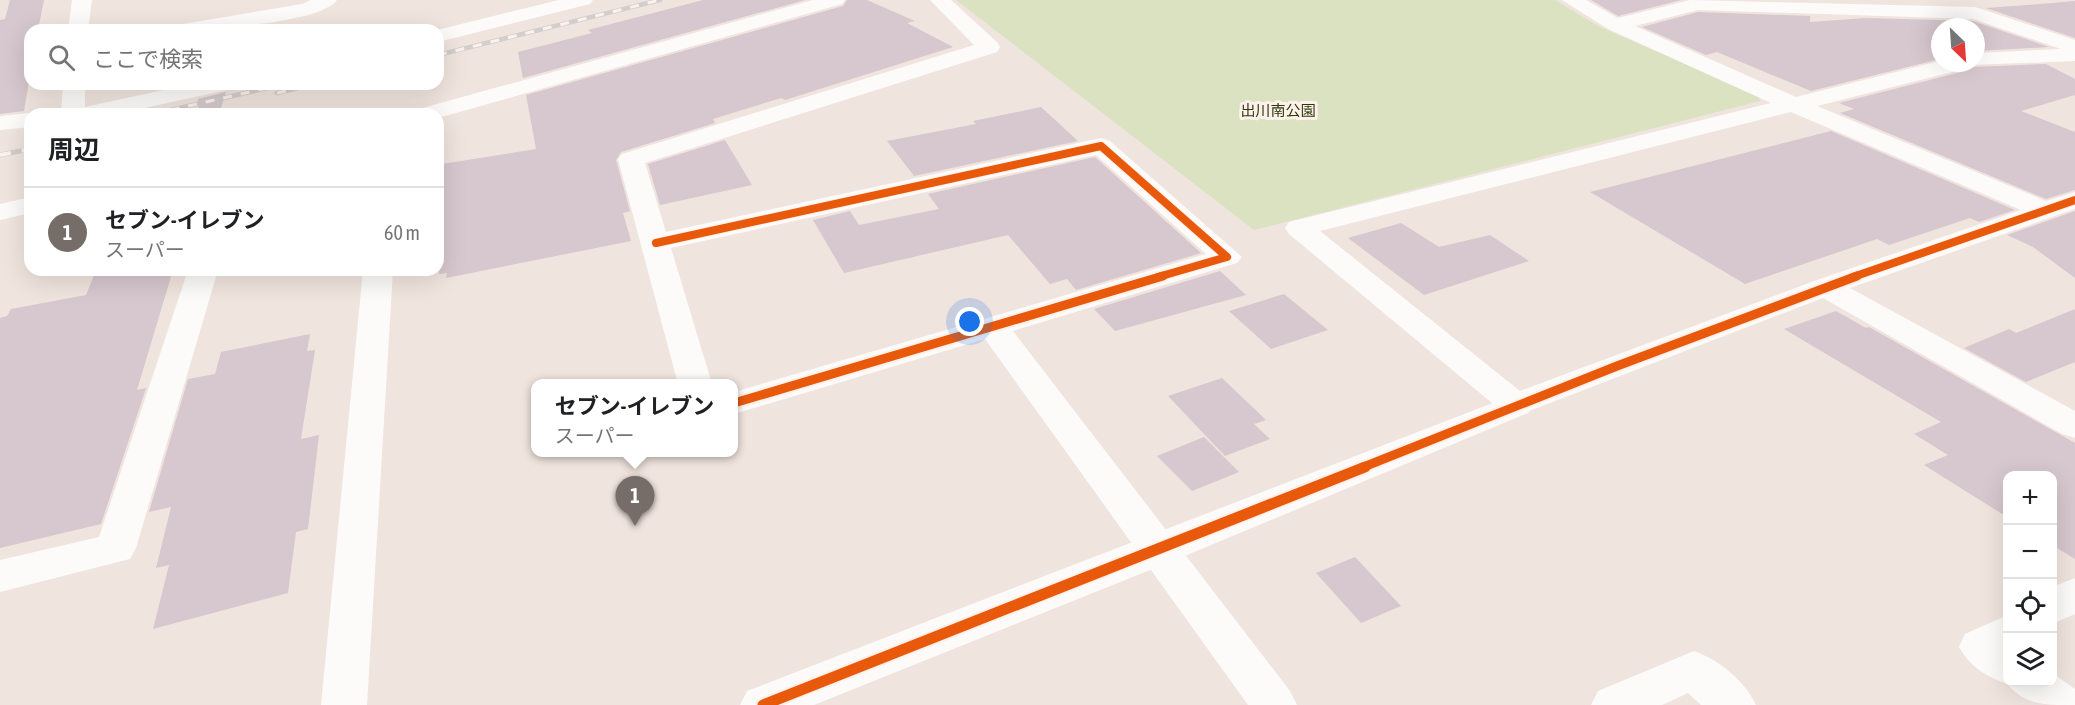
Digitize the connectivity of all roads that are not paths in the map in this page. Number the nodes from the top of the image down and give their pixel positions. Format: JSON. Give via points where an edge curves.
{"nodes":[{"id":1,"x":82,"y":0,"type":"edge"},
{"id":2,"x":327,"y":0,"type":"edge"},
{"id":3,"x":522,"y":0,"type":"edge"},
{"id":4,"x":583,"y":0,"type":"edge"},
{"id":5,"x":835,"y":0,"type":"edge"},
{"id":6,"x":940,"y":0,"type":"edge"},
{"id":7,"x":1572,"y":0,"type":"edge"},
{"id":8,"x":1885,"y":6,"type":"edge"},
{"id":9,"x":79,"y":24,"type":"edge"},
{"id":10,"x":218,"y":24,"type":"edge"},
{"id":11,"x":1615,"y":25,"type":"junction"},
{"id":12,"x":470,"y":28,"type":"junction"},
{"id":13,"x":444,"y":34,"type":"edge"},
{"id":14,"x":2075,"y":47,"type":"edge"},
{"id":15,"x":2075,"y":55,"type":"edge"},
{"id":16,"x":1985,"y":60,"type":"edge"},
{"id":17,"x":1931,"y":70,"type":"edge"},
{"id":18,"x":74,"y":90,"type":"edge"},
{"id":19,"x":195,"y":90,"type":"edge"},
{"id":20,"x":1792,"y":104,"type":"junction"},
{"id":21,"x":73,"y":108,"type":"edge"},
{"id":22,"x":113,"y":108,"type":"edge"},
{"id":23,"x":444,"y":109,"type":"edge"},
{"id":24,"x":24,"y":121,"type":"edge"},
{"id":25,"x":0,"y":123,"type":"edge"},
{"id":26,"x":2075,"y":200,"type":"edge"},
{"id":27,"x":24,"y":206,"type":"edge"},
{"id":28,"x":2045,"y":210,"type":"junction"},
{"id":29,"x":0,"y":212,"type":"edge"},
{"id":30,"x":656,"y":243,"type":"junction"},
{"id":31,"x":201,"y":276,"type":"edge"},
{"id":32,"x":378,"y":276,"type":"edge"},
{"id":33,"x":1825,"y":287,"type":"junction"},
{"id":34,"x":993,"y":327,"type":"junction"},
{"id":35,"x":694,"y":379,"type":"edge"},
{"id":36,"x":738,"y":403,"type":"edge"},
{"id":37,"x":1516,"y":405,"type":"junction"},
{"id":38,"x":2075,"y":426,"type":"edge"},
{"id":39,"x":1161,"y":549,"type":"junction"},
{"id":40,"x":0,"y":576,"type":"edge"},
{"id":41,"x":2075,"y":594,"type":"edge"},
{"id":42,"x":2057,"y":604,"type":"edge"},
{"id":43,"x":2003,"y":634,"type":"edge"},
{"id":44,"x":2003,"y":663,"type":"edge"},
{"id":45,"x":2037,"y":687,"type":"edge"},
{"id":46,"x":344,"y":705,"type":"edge"},
{"id":47,"x":763,"y":705,"type":"edge"},
{"id":48,"x":1274,"y":705,"type":"edge"},
{"id":49,"x":1614,"y":705,"type":"edge"},
{"id":50,"x":1733,"y":705,"type":"edge"},
{"id":51,"x":2061,"y":705,"type":"edge"}],
"edges":[{"from":1,"to":9,"type":"street"},
{"from":2,"to":10,"type":"street","via":[[307,9]]},
{"from":3,"to":12,"type":"street"},
{"from":4,"to":12,"type":"street"},
{"from":5,"to":23,"type":"street"},
{"from":6,"to":30,"type":"street","via":[[990,47],[631,159]]},
{"from":7,"to":11,"type":"street"},
{"from":8,"to":11,"type":"street","via":[[1698,4]]},
{"from":8,"to":14,"type":"street","via":[[1975,13]]},
{"from":11,"to":20,"type":"street"},
{"from":12,"to":13,"type":"street"},
{"from":15,"to":16,"type":"street"},
{"from":17,"to":20,"type":"street"},
{"from":18,"to":21,"type":"street"},
{"from":19,"to":22,"type":"street"},
{"from":20,"to":28,"type":"street"},
{"from":20,"to":37,"type":"street","via":[[1299,228]]},
{"from":24,"to":25,"type":"street"},
{"from":26,"to":28,"type":"street"},
{"from":27,"to":29,"type":"street"},
{"from":28,"to":33,"type":"street"},
{"from":30,"to":34,"type":"street","via":[[1101,146],[1227,257]]},
{"from":30,"to":35,"type":"street"},
{"from":31,"to":40,"type":"street","via":[[116,548]]},
{"from":32,"to":46,"type":"street"},
{"from":33,"to":37,"type":"street"},
{"from":33,"to":38,"type":"street"},
{"from":34,"to":36,"type":"street"},
{"from":34,"to":39,"type":"street"},
{"from":37,"to":39,"type":"street"},
{"from":39,"to":47,"type":"street"},
{"from":39,"to":48,"type":"street"},
{"from":41,"to":42,"type":"street"},
{"from":43,"to":44,"type":"street","via":[[1981,647]]},
{"from":45,"to":51,"type":"street"},
{"from":49,"to":50,"type":"street","via":[[1694,670]]}]}
